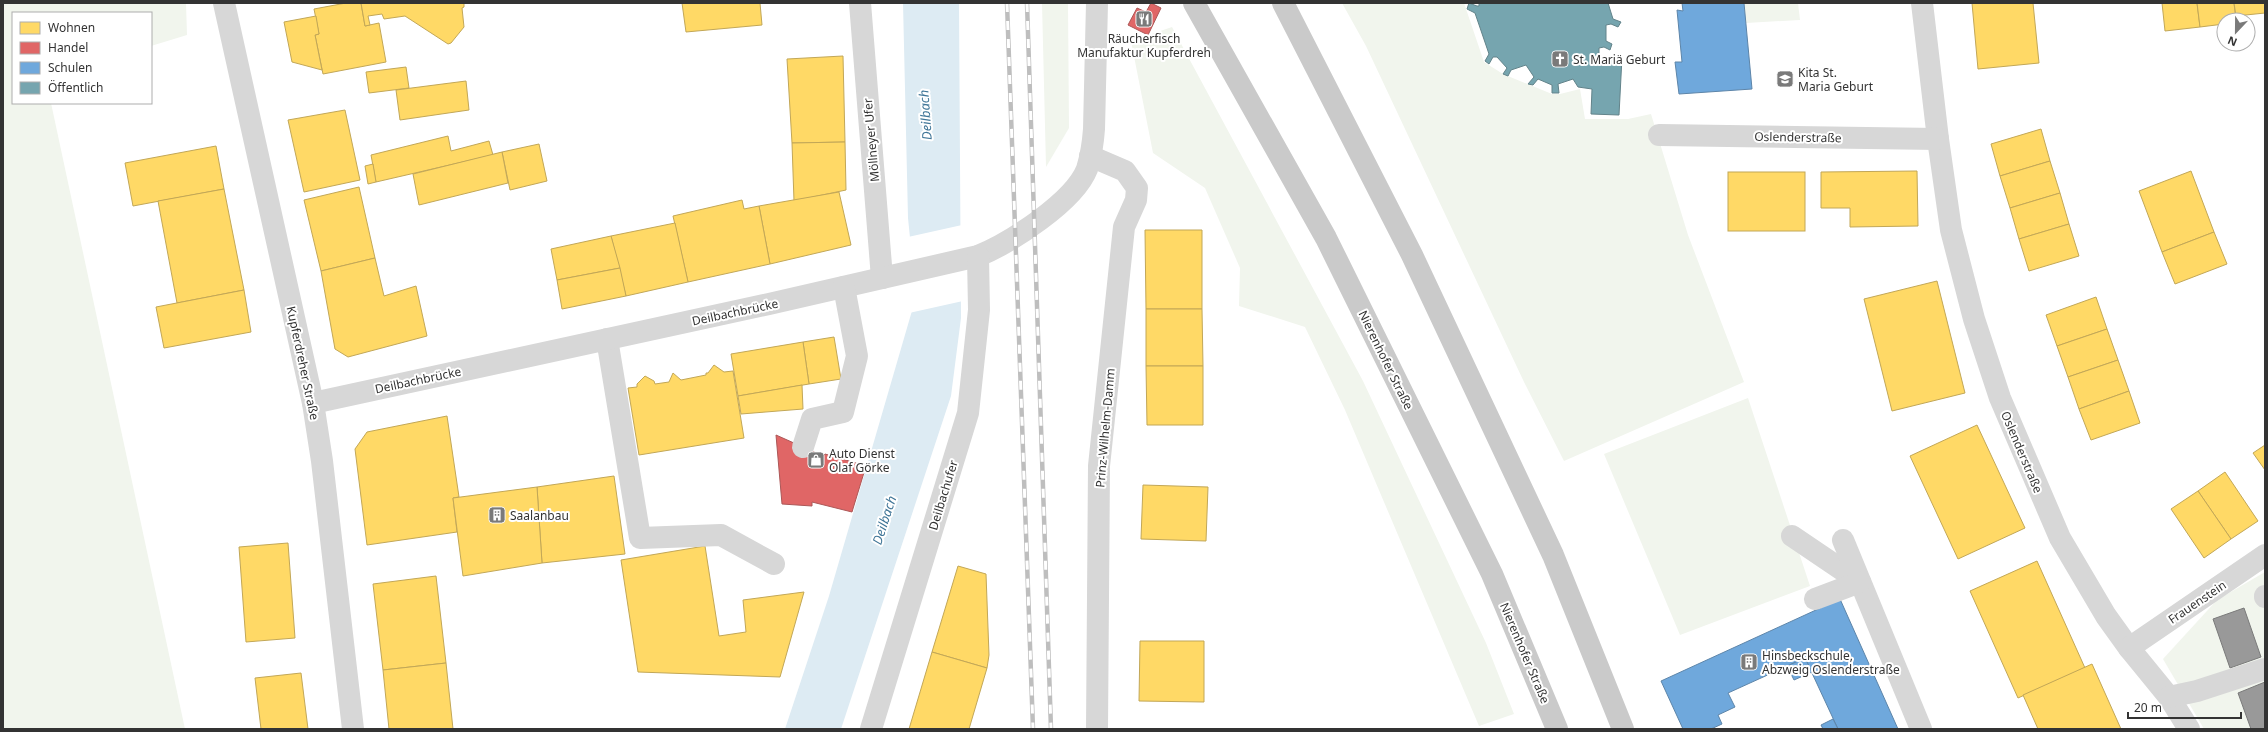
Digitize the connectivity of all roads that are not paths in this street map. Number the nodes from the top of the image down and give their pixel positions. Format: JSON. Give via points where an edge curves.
{"nodes":[{"id":1,"x":224,"y":3,"type":"edge"},
{"id":2,"x":860,"y":3,"type":"edge"},
{"id":3,"x":1097,"y":3,"type":"edge"},
{"id":4,"x":1194,"y":3,"type":"edge"},
{"id":5,"x":1283,"y":3,"type":"edge"},
{"id":6,"x":1922,"y":3,"type":"edge"},
{"id":7,"x":1659,"y":135,"type":"dead end"},
{"id":8,"x":1938,"y":139,"type":"junction"},
{"id":9,"x":1090,"y":156,"type":"junction"},
{"id":10,"x":976,"y":256,"type":"junction"},
{"id":11,"x":882,"y":278,"type":"junction"},
{"id":12,"x":844,"y":287,"type":"junction"},
{"id":13,"x":607,"y":339,"type":"junction"},
{"id":14,"x":313,"y":403,"type":"junction"},
{"id":15,"x":803,"y":448,"type":"dead end"},
{"id":16,"x":1792,"y":536,"type":"dead end"},
{"id":17,"x":1843,"y":540,"type":"dead end"},
{"id":18,"x":2265,"y":555,"type":"edge"},
{"id":19,"x":774,"y":564,"type":"dead end"},
{"id":20,"x":1860,"y":582,"type":"junction"},
{"id":21,"x":1815,"y":599,"type":"dead end"},
{"id":22,"x":2129,"y":648,"type":"junction"},
{"id":23,"x":2265,"y":670,"type":"edge"},
{"id":24,"x":2169,"y":697,"type":"junction"},
{"id":25,"x":353,"y":729,"type":"edge"},
{"id":26,"x":871,"y":729,"type":"edge"},
{"id":27,"x":1097,"y":729,"type":"edge"},
{"id":28,"x":1557,"y":729,"type":"edge"},
{"id":29,"x":1623,"y":729,"type":"edge"},
{"id":30,"x":1921,"y":729,"type":"edge"},
{"id":31,"x":2189,"y":729,"type":"edge"}],
"edges":[{"from":1,"to":14,"type":"street","name":"Kupferdreher Straße"},
{"from":2,"to":11,"type":"street","name":"Möllneyer Ufer"},
{"from":3,"to":9,"type":"street","name":"Deilbachbrücke","via":[[1094,129]]},
{"from":4,"to":28,"type":"main road","name":"Nierenhofer Straße","via":[[1326,238],[1492,574]]},
{"from":5,"to":29,"type":"main road","via":[[1412,255],[1547,540]]},
{"from":6,"to":8,"type":"street","name":"Oslenderstraße"},
{"from":7,"to":8,"type":"street","name":"Oslenderstraße"},
{"from":8,"to":22,"type":"street","name":"Oslenderstraße","via":[[1951,230],[1974,319],[2006,416],[2060,538],[2106,616]]},
{"from":9,"to":10,"type":"street","name":"Deilbachbrücke","via":[[1081,179],[1059,203],[1016,237],[996,249]]},
{"from":9,"to":27,"type":"street","name":"Prinz-Wilhelm-Damm","via":[[1125,171],[1137,188],[1136,200],[1124,227],[1099,466]]},
{"from":10,"to":11,"type":"street","name":"Deilbachbrücke"},
{"from":10,"to":26,"type":"street","name":"Deilbachufer","via":[[979,310],[968,413]]},
{"from":11,"to":12,"type":"street","name":"Deilbachbrücke"},
{"from":12,"to":13,"type":"street","name":"Deilbachbrücke"},
{"from":12,"to":15,"type":"street","via":[[857,356],[843,412],[812,419]]},
{"from":13,"to":14,"type":"street","name":"Deilbachbrücke"},
{"from":13,"to":19,"type":"street","via":[[640,538],[721,535]]},
{"from":14,"to":25,"type":"street","name":"Kupferdreher Straße"},
{"from":16,"to":20,"type":"street"},
{"from":17,"to":20,"type":"street"},
{"from":18,"to":22,"type":"street","name":"Frauenstein"},
{"from":20,"to":21,"type":"street"},
{"from":20,"to":30,"type":"street"},
{"from":22,"to":24,"type":"street","name":"Oslenderstraße"},
{"from":23,"to":24,"type":"street"},
{"from":24,"to":31,"type":"street","name":"Oslenderstraße"}]}
